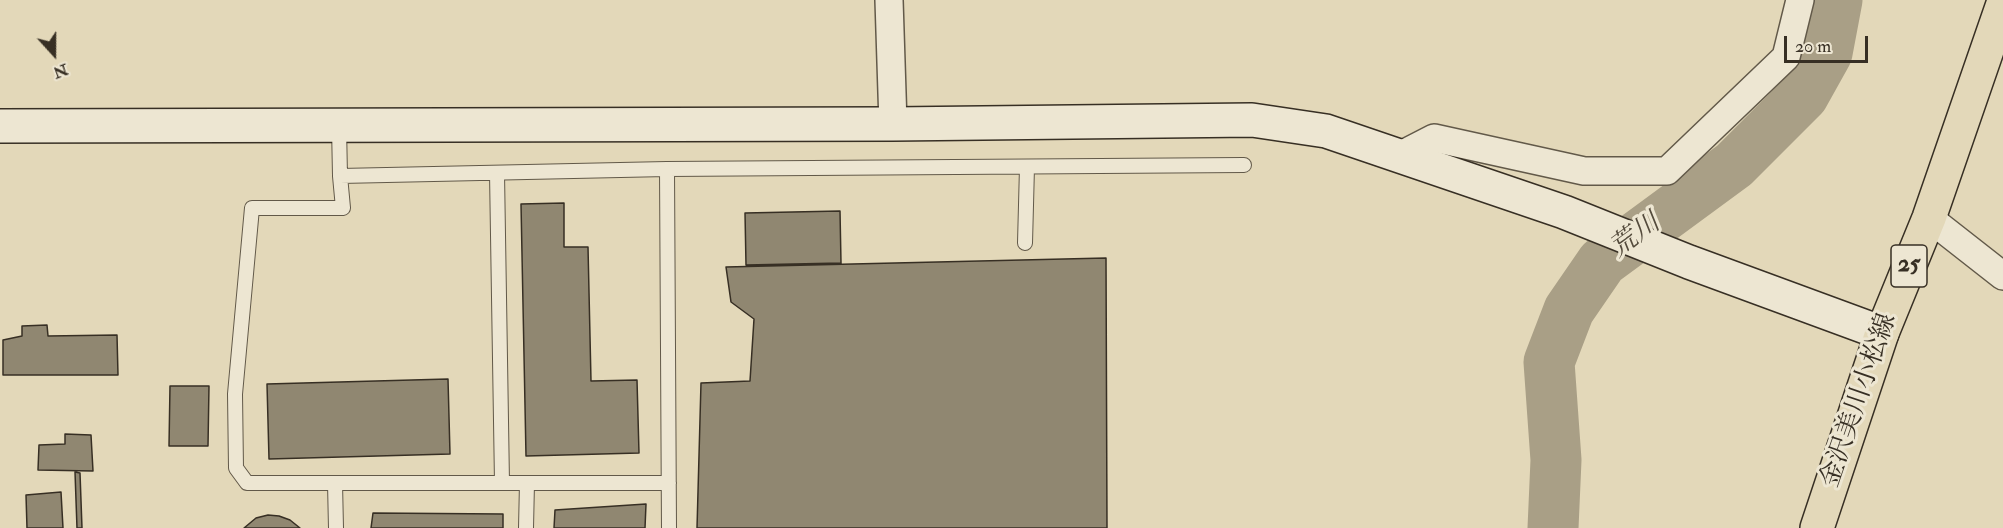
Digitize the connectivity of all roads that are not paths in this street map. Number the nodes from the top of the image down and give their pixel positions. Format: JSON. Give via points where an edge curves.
{"nodes":[{"id":1,"x":889,"y":0,"type":"edge"},
{"id":2,"x":1800,"y":0,"type":"edge"},
{"id":3,"x":2003,"y":4,"type":"edge"},
{"id":4,"x":893,"y":124,"type":"junction"},
{"id":5,"x":339,"y":125,"type":"junction"},
{"id":6,"x":0,"y":126,"type":"edge"},
{"id":7,"x":1399,"y":156,"type":"junction"},
{"id":8,"x":1244,"y":165,"type":"dead end"},
{"id":9,"x":1027,"y":167,"type":"junction"},
{"id":10,"x":667,"y":169,"type":"junction"},
{"id":11,"x":496,"y":173,"type":"junction"},
{"id":12,"x":340,"y":176,"type":"junction"},
{"id":13,"x":1929,"y":218,"type":"junction"},
{"id":14,"x":1025,"y":243,"type":"dead end"},
{"id":15,"x":2003,"y":276,"type":"edge"},
{"id":16,"x":1882,"y":333,"type":"junction"},
{"id":17,"x":335,"y":483,"type":"junction"},
{"id":18,"x":502,"y":483,"type":"junction"},
{"id":19,"x":527,"y":483,"type":"junction"},
{"id":20,"x":669,"y":483,"type":"junction"},
{"id":21,"x":336,"y":528,"type":"edge"},
{"id":22,"x":526,"y":528,"type":"edge"},
{"id":23,"x":669,"y":528,"type":"edge"},
{"id":24,"x":1817,"y":528,"type":"edge"}],
"edges":[{"from":1,"to":4,"type":"street"},
{"from":2,"to":7,"type":"street","via":[[1786,57],[1667,171],[1584,171],[1434,138]]},
{"from":3,"to":13,"type":"main road","name":"金沢美川小松線","number":"25"},
{"from":4,"to":5,"type":"street"},
{"from":4,"to":7,"type":"street","via":[[1252,120],[1326,131]]},
{"from":5,"to":6,"type":"street"},
{"from":5,"to":12,"type":"lane"},
{"from":7,"to":16,"type":"street","via":[[1564,212]]},
{"from":8,"to":9,"type":"lane"},
{"from":9,"to":10,"type":"lane"},
{"from":9,"to":14,"type":"lane"},
{"from":10,"to":11,"type":"lane"},
{"from":10,"to":20,"type":"lane"},
{"from":11,"to":12,"type":"lane"},
{"from":11,"to":18,"type":"lane"},
{"from":12,"to":17,"type":"lane","via":[[343,208],[252,208],[235,394],[236,468],[247,483]]},
{"from":13,"to":15,"type":"street"},
{"from":13,"to":16,"type":"main road","name":"金沢美川小松線","number":"25"},
{"from":16,"to":24,"type":"main road","name":"金沢美川小松線","number":"25"},
{"from":17,"to":18,"type":"lane"},
{"from":17,"to":21,"type":"lane"},
{"from":18,"to":19,"type":"lane"},
{"from":19,"to":20,"type":"lane"},
{"from":19,"to":22,"type":"lane"},
{"from":20,"to":23,"type":"lane"}]}
